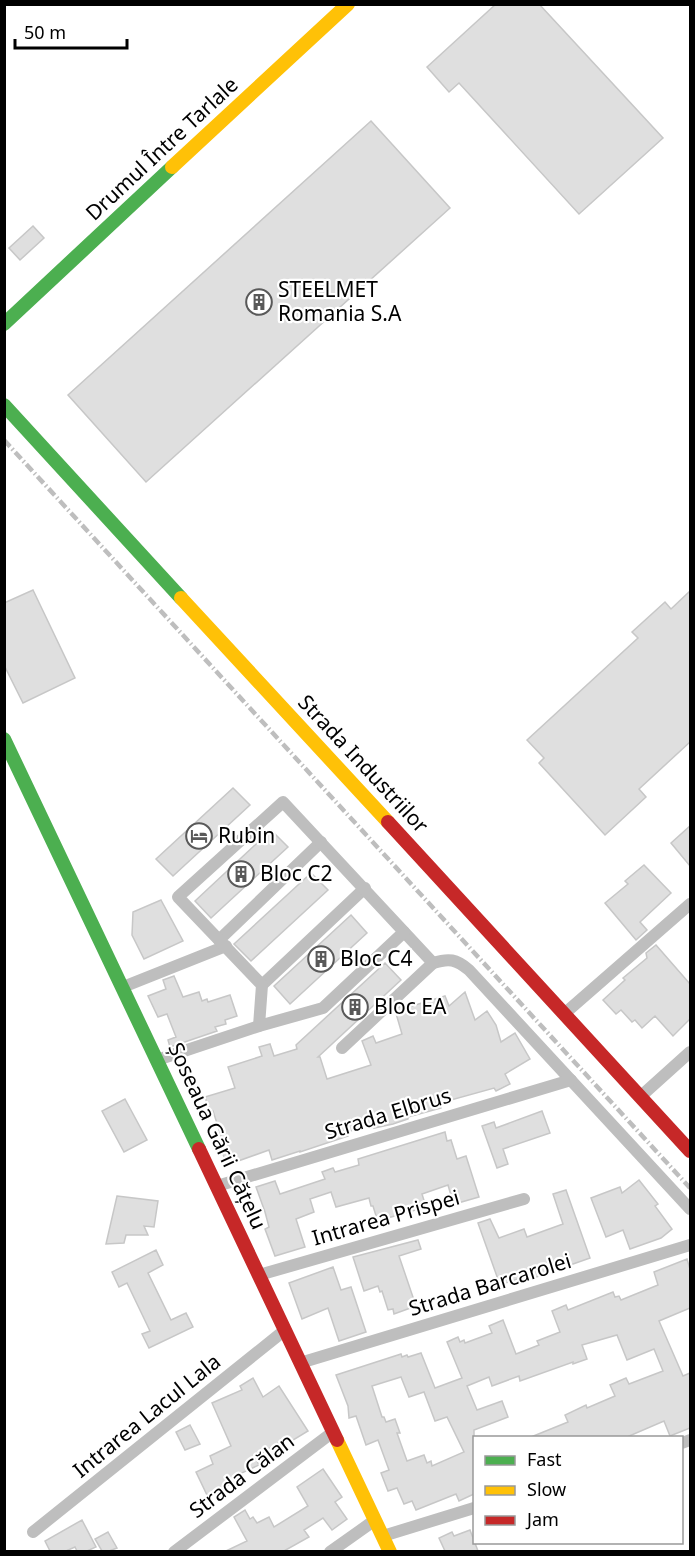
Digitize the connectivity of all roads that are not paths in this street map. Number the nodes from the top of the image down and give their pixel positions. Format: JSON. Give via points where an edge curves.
{"nodes":[{"id":1,"x":348,"y":4,"type":"edge"},
{"id":2,"x":4,"y":324,"type":"edge"},
{"id":3,"x":4,"y":405,"type":"edge"},
{"id":4,"x":4,"y":739,"type":"edge"},
{"id":5,"x":321,"y":842,"type":"junction"},
{"id":6,"x":364,"y":888,"type":"junction"},
{"id":7,"x":690,"y":904,"type":"edge"},
{"id":8,"x":404,"y":932,"type":"junction"},
{"id":9,"x":222,"y":943,"type":"junction"},
{"id":10,"x":434,"y":963,"type":"junction"},
{"id":11,"x":262,"y":985,"type":"junction"},
{"id":12,"x":123,"y":987,"type":"junction"},
{"id":13,"x":564,"y":1014,"type":"junction"},
{"id":14,"x":259,"y":1026,"type":"junction"},
{"id":15,"x":342,"y":1048,"type":"dead end"},
{"id":16,"x":690,"y":1052,"type":"edge"},
{"id":17,"x":158,"y":1060,"type":"junction"},
{"id":18,"x":571,"y":1080,"type":"junction"},
{"id":19,"x":640,"y":1096,"type":"junction"},
{"id":20,"x":683,"y":1136,"type":"edge"},
{"id":21,"x":690,"y":1151,"type":"edge"},
{"id":22,"x":217,"y":1186,"type":"junction"},
{"id":23,"x":524,"y":1199,"type":"dead end"},
{"id":24,"x":690,"y":1209,"type":"edge"},
{"id":25,"x":690,"y":1245,"type":"edge"},
{"id":26,"x":259,"y":1275,"type":"junction"},
{"id":27,"x":285,"y":1330,"type":"junction"},
{"id":28,"x":300,"y":1363,"type":"junction"},
{"id":29,"x":333,"y":1432,"type":"junction"},
{"id":30,"x":473,"y":1508,"type":"edge"},
{"id":31,"x":375,"y":1520,"type":"junction"},
{"id":32,"x":33,"y":1532,"type":"dead end"},
{"id":33,"x":383,"y":1536,"type":"junction"},
{"id":34,"x":174,"y":1551,"type":"edge"},
{"id":35,"x":330,"y":1551,"type":"edge"},
{"id":36,"x":390,"y":1551,"type":"edge"}],
"edges":[{"from":1,"to":2,"type":"main road","name":"Drumul Între Tarlale"},
{"from":3,"to":13,"type":"main road","name":"Strada Industriilor"},
{"from":4,"to":12,"type":"main road","name":"Șoseaua Gării Cățelu"},
{"from":5,"to":6,"type":"street"},
{"from":5,"to":9,"type":"street"},
{"from":5,"to":9,"type":"street","via":[[283,802],[178,897]]},
{"from":6,"to":8,"type":"street"},
{"from":6,"to":11,"type":"street"},
{"from":7,"to":13,"type":"street"},
{"from":8,"to":10,"type":"street"},
{"from":8,"to":14,"type":"street","via":[[323,1008]]},
{"from":9,"to":11,"type":"street"},
{"from":9,"to":12,"type":"street"},
{"from":10,"to":15,"type":"street"},
{"from":10,"to":18,"type":"street","via":[[446,959],[460,963]]},
{"from":11,"to":14,"type":"street"},
{"from":12,"to":17,"type":"main road","name":"Șoseaua Gării Cățelu"},
{"from":13,"to":19,"type":"main road","name":"Strada Industriilor"},
{"from":14,"to":17,"type":"street"},
{"from":16,"to":19,"type":"street"},
{"from":17,"to":22,"type":"main road","name":"Șoseaua Gării Cățelu"},
{"from":18,"to":22,"type":"street","name":"Strada Elbrus"},
{"from":18,"to":24,"type":"street"},
{"from":19,"to":20,"type":"main road","name":"Strada Industriilor"},
{"from":20,"to":21,"type":"main road","name":"Strada Industriilor"},
{"from":22,"to":26,"type":"main road","name":"Șoseaua Gării Cățelu"},
{"from":23,"to":26,"type":"street","name":"Intrarea Prispei"},
{"from":25,"to":28,"type":"street","name":"Strada Barcarolei"},
{"from":26,"to":27,"type":"main road","name":"Șoseaua Gării Cățelu"},
{"from":27,"to":28,"type":"main road","name":"Șoseaua Gării Cățelu"},
{"from":27,"to":32,"type":"street","name":"Intrarea Lacul Lala"},
{"from":28,"to":29,"type":"main road","name":"Șoseaua Gării Cățelu"},
{"from":29,"to":31,"type":"main road","name":"Șoseaua Gării Cățelu"},
{"from":29,"to":34,"type":"street","name":"Strada Călan"},
{"from":30,"to":33,"type":"street"},
{"from":31,"to":33,"type":"main road","name":"Șoseaua Gării Cățelu"},
{"from":31,"to":35,"type":"street"},
{"from":33,"to":36,"type":"main road","name":"Șoseaua Gării Cățelu"}]}
